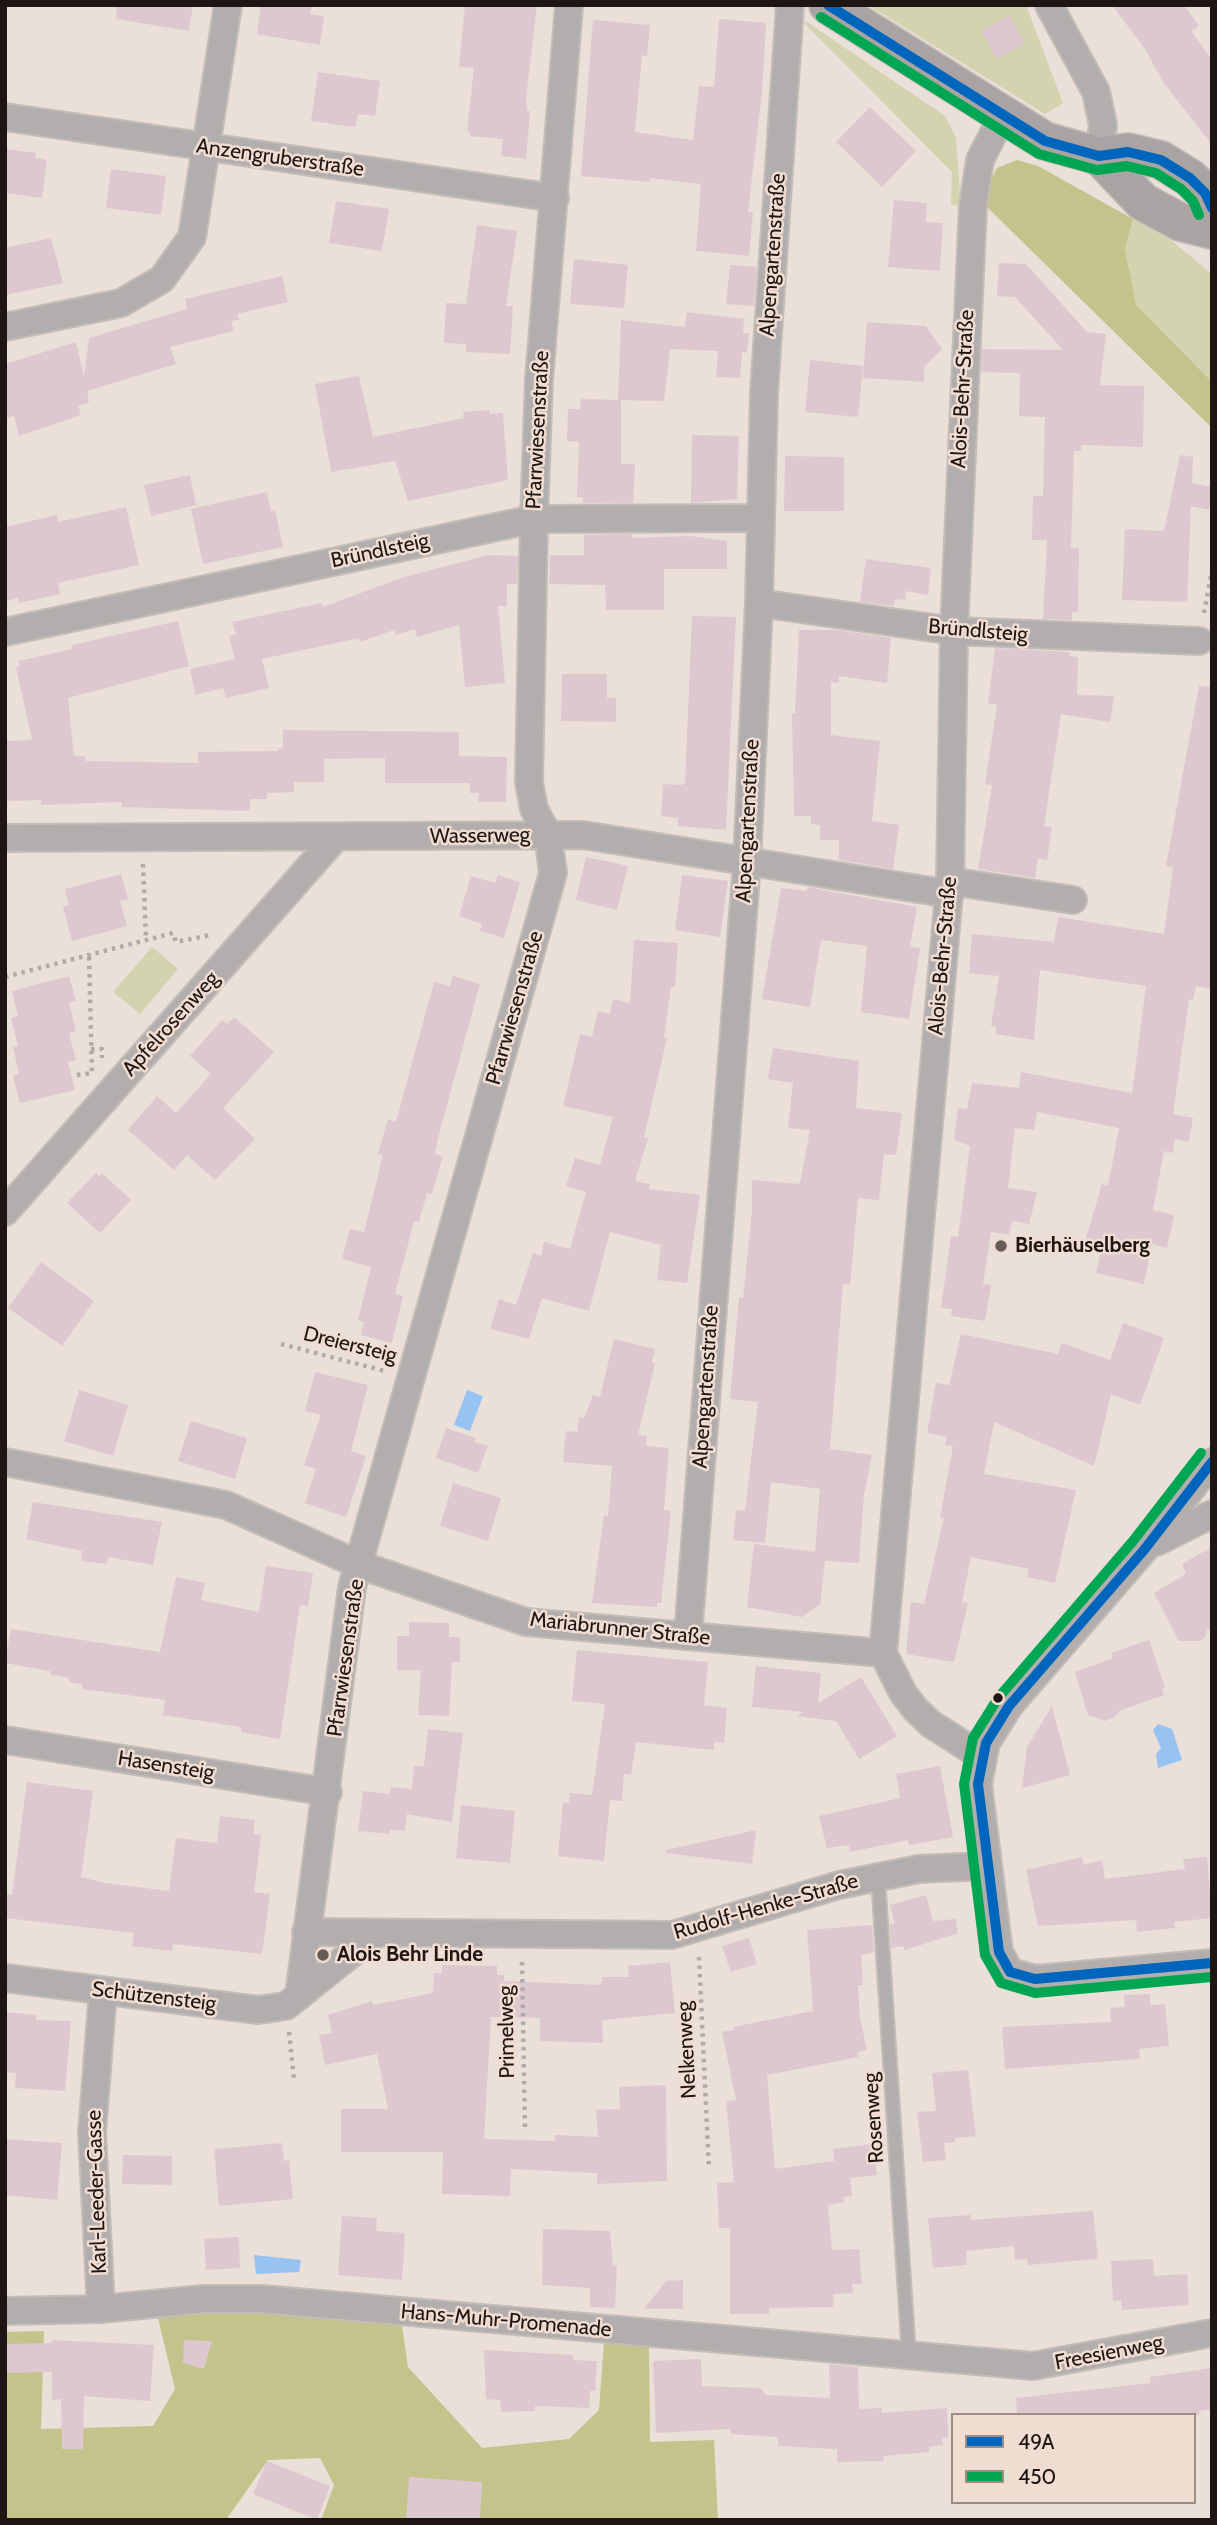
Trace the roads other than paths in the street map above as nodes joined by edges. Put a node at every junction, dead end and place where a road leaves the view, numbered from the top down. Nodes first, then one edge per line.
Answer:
1 (228, 5) edge
2 (569, 5) edge
3 (790, 5) edge
4 (828, 5) edge
5 (1048, 5) edge
6 (5, 117) edge
7 (1002, 117) junction
8 (207, 148) junction
9 (1099, 156) junction
10 (555, 198) junction
11 (1212, 209) edge
12 (1212, 230) edge
13 (5, 327) edge
14 (761, 518) junction
15 (534, 519) junction
16 (759, 603) junction
17 (954, 631) junction
18 (5, 632) edge
19 (1199, 641) road end
20 (548, 835) junction
21 (336, 837) junction
22 (5, 838) edge
23 (747, 862) junction
24 (950, 888) junction
25 (1073, 900) dead end
26 (5, 1212) edge
27 (5, 1462) edge
28 (1212, 1462) edge
29 (1212, 1514) edge
30 (1144, 1550) junction
31 (360, 1565) junction
32 (688, 1636) junction
33 (883, 1653) junction
34 (5, 1740) edge
35 (981, 1756) junction
36 (328, 1792) junction
37 (986, 1866) junction
38 (878, 1877) junction
39 (306, 1932) junction
40 (377, 1933) junction
41 (1212, 1963) edge
42 (5, 1978) edge
43 (103, 1991) junction
44 (293, 2001) junction
45 (101, 2309) junction
46 (5, 2311) edge
47 (1212, 2333) edge
48 (909, 2357) junction
49 (1006, 2365) joint

1 - 8 street
2 - 10 street, Pfarrwiesenstraße
3 - 14 street, Alpengartenstraße
4 - 7 street
5 - 9 street
6 - 8 street, Anzengruberstraße
7 - 9 street
7 - 17 street, Alois-Behr-Straße
8 - 10 street, Anzengruberstraße
8 - 13 street
9 - 11 street
9 - 12 street
10 - 15 street, Pfarrwiesenstraße
14 - 15 street, Bründlsteig
14 - 16 street, Alpengartenstraße
15 - 18 street, Bründlsteig
15 - 20 street, Pfarrwiesenstraße
16 - 17 street, Bründlsteig
16 - 23 street, Alpengartenstraße
17 - 19 street, Bründlsteig
17 - 24 street, Alois-Behr-Straße
20 - 21 street, Wasserweg
20 - 23 street, Wasserweg
20 - 31 street, Pfarrwiesenstraße
21 - 22 street, Wasserweg
21 - 26 street, Apfelrosenweg
23 - 24 street, Wasserweg
23 - 32 street, Alpengartenstraße
24 - 25 street, Wasserweg
24 - 33 street, Alois-Behr-Straße
27 - 31 street, Mariabrunner Straße
28 - 30 street
29 - 30 street
30 - 35 street
31 - 32 street, Mariabrunner Straße
31 - 36 street, Pfarrwiesenstraße
32 - 33 street, Mariabrunner Straße
33 - 35 street
34 - 36 street, Hasensteig
35 - 37 street
36 - 39 street, Pfarrwiesenstraße
37 - 38 street, Rudolf-Henke-Straße
37 - 41 street
38 - 40 street, Rudolf-Henke-Straße
38 - 48 lane, Rosenweg
39 - 40 street, Rudolf-Henke-Straße
39 - 44 street, Pfarrwiesenstraße
40 - 44 street
42 - 43 street, Schützensteig
43 - 44 street, Schützensteig
43 - 45 street, Karl-Leeder-Gasse
45 - 46 street, Hans-Muhr-Promenade
45 - 48 street, Hans-Muhr-Promenade
47 - 49 street, Freesienweg
48 - 49 street, Hans-Muhr-Promenade

